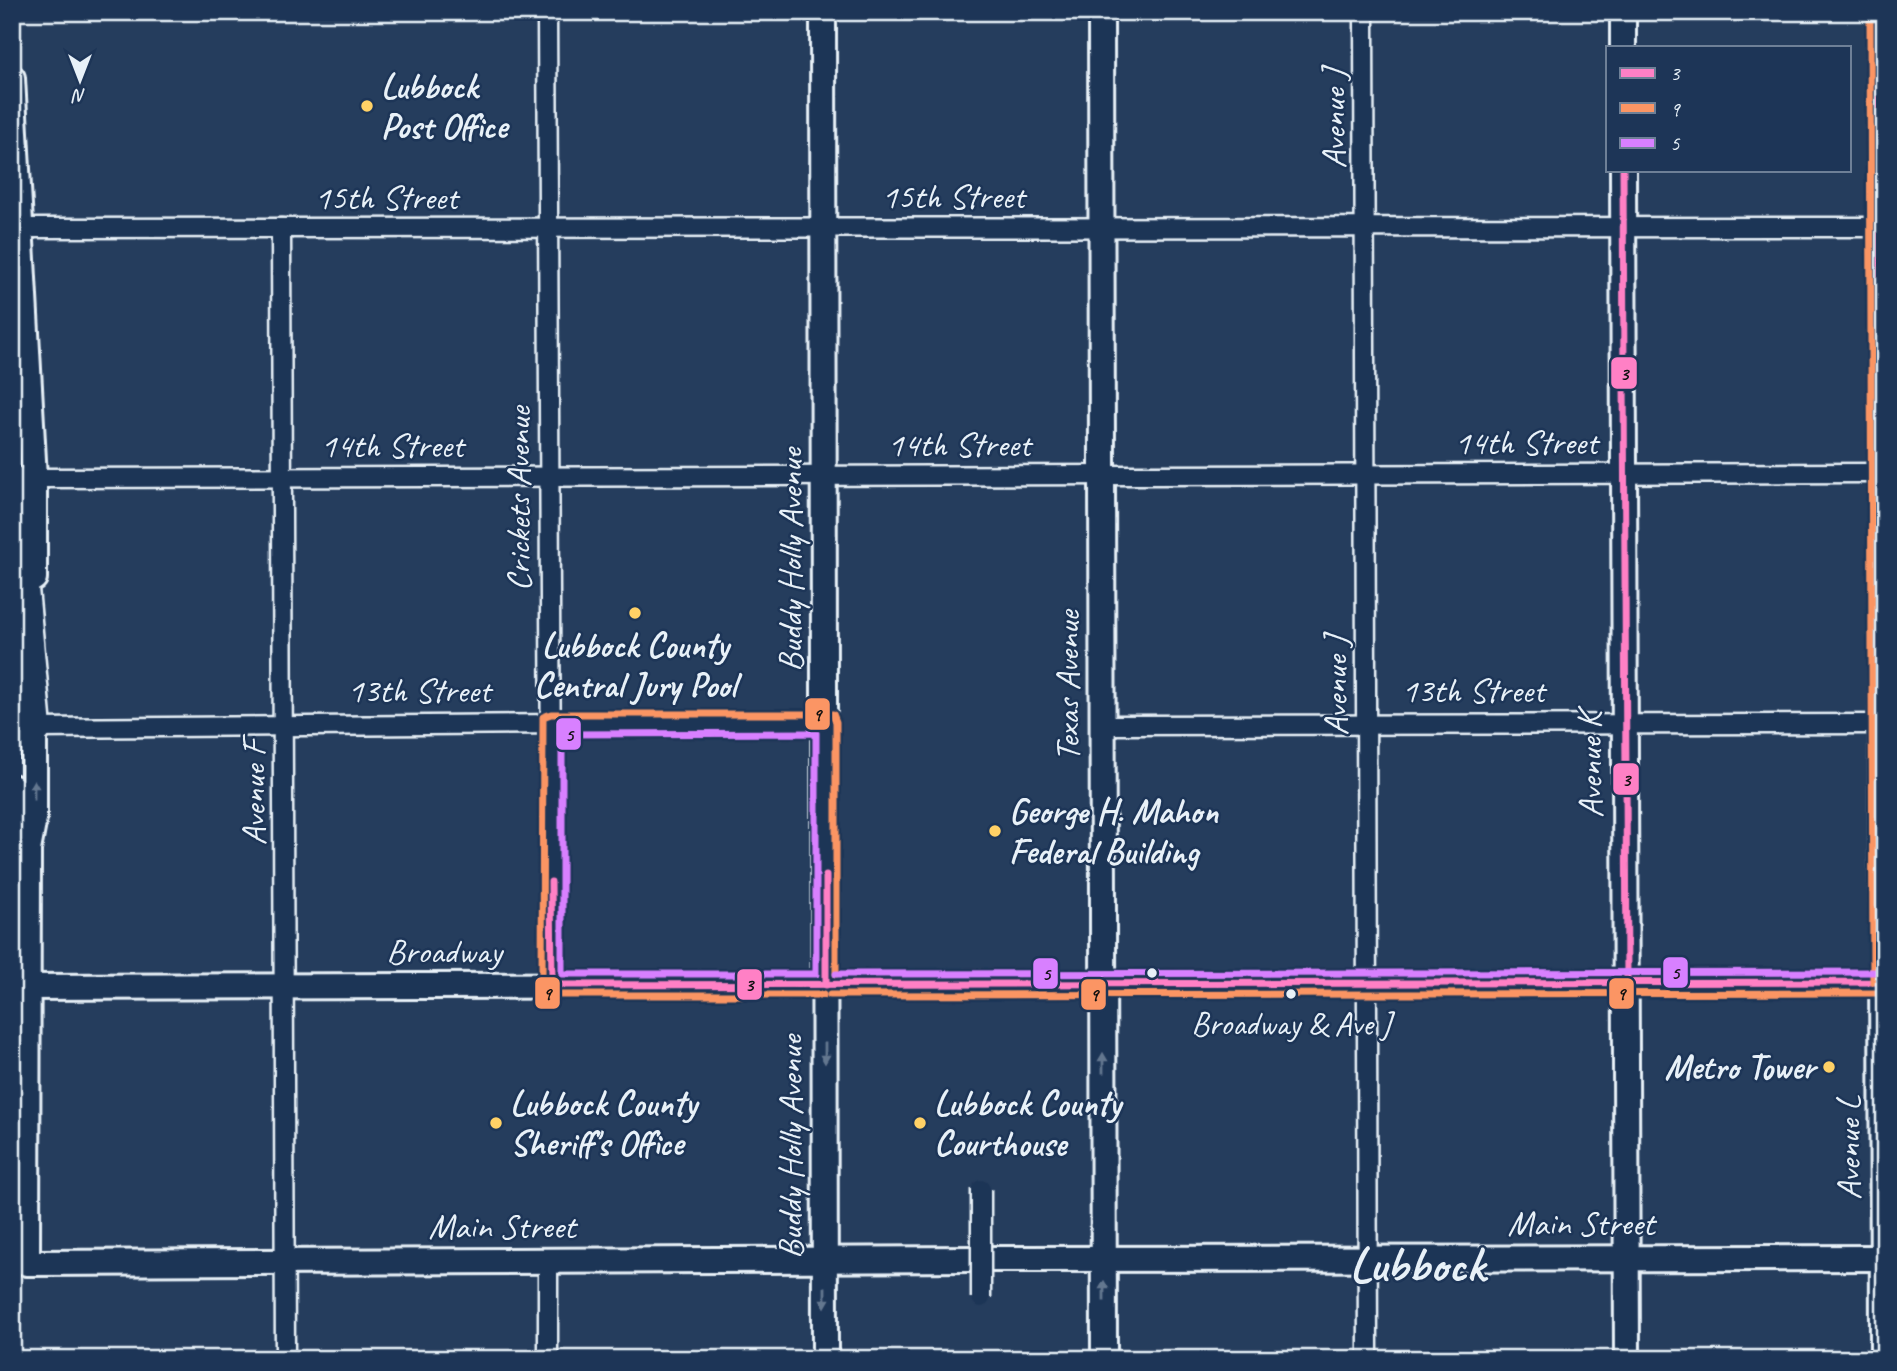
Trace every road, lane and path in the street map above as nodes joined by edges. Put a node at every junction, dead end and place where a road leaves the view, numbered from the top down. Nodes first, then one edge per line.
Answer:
1 (547, 12) edge
2 (823, 12) edge
3 (1101, 12) edge
4 (1364, 12) edge
5 (1623, 12) edge
6 (1880, 12) edge
7 (1623, 46) edge
8 (12, 78) edge
9 (1623, 172) edge
10 (1882, 227) edge
11 (22, 228) junction
12 (281, 228) junction
13 (548, 228) junction
14 (824, 228) junction
15 (1102, 228) junction
16 (1365, 228) junction
17 (1623, 228) junction
18 (1883, 473) edge
19 (1366, 474) junction
20 (1624, 474) junction
21 (1102, 475) junction
22 (550, 476) junction
23 (825, 476) junction
24 (283, 477) junction
25 (23, 480) edge
26 (825, 722) junction
27 (551, 724) junction
28 (1625, 724) junction
29 (1883, 724) edge
30 (1102, 725) junction
31 (1367, 725) junction
32 (284, 726) junction
33 (23, 728) edge
34 (12, 787) edge
35 (27, 850) junction
36 (1628, 982) junction
37 (1884, 982) edge
38 (1368, 983) junction
39 (1103, 984) junction
40 (552, 985) junction
41 (825, 985) junction
42 (285, 986) junction
43 (20, 987) edge
44 (981, 1189) dead end
45 (1627, 1258) junction
46 (1884, 1258) edge
47 (1104, 1259) junction
48 (1368, 1259) junction
49 (548, 1260) junction
50 (825, 1260) junction
51 (284, 1263) junction
52 (981, 1298) dead end
53 (285, 1359) edge
54 (548, 1359) edge
55 (825, 1359) edge
56 (1104, 1359) edge
57 (1368, 1359) edge
58 (1627, 1359) edge
59 (1883, 1359) edge

1 - 13 street, Crickets Avenue
2 - 14 main road, Buddy Holly Avenue
3 - 15 main road, Texas Avenue
4 - 16 street, Avenue J
5 - 7 main road
6 - 10 main road, Avenue L
8 - 11 main road
9 - 17 main road, Avenue K
10 - 17 street, 15th Street
10 - 18 main road, Avenue L
11 - 12 street, 15th Street
11 - 25 main road
12 - 13 street, 15th Street
12 - 24 street, Avenue F
13 - 14 street, 15th Street
13 - 22 street, Crickets Avenue
14 - 15 street, 15th Street
14 - 23 main road, Buddy Holly Avenue
15 - 16 street, 15th Street
15 - 21 main road, Texas Avenue
16 - 17 street, 15th Street
16 - 19 street, Avenue J
17 - 20 main road, Avenue K
18 - 20 street, 14th Street
18 - 29 main road, Avenue L
19 - 20 street, 14th Street
19 - 21 street, 14th Street
19 - 31 street, Avenue J
20 - 28 main road, Avenue K
21 - 23 street, 14th Street
21 - 30 main road, Texas Avenue
22 - 23 street, 14th Street
22 - 24 street, 14th Street
22 - 27 street, Crickets Avenue
23 - 26 main road, Buddy Holly Avenue
24 - 25 street, 14th Street
24 - 32 street, Avenue F
25 - 33 highway
26 - 27 street, 13th Street
26 - 41 main road, Buddy Holly Avenue
27 - 32 street, 13th Street
27 - 40 street, Crickets Avenue
28 - 29 street, 13th Street
28 - 31 street, 13th Street
28 - 36 main road, Avenue K
29 - 37 main road, Avenue L
30 - 31 street, 13th Street
30 - 39 main road, Texas Avenue
31 - 38 street, Avenue J
32 - 33 street, 13th Street
32 - 42 street, Avenue F
35 -> 33 main road
34 - 35 main road
35 - 43 main road
36 - 37 main road, Broadway
36 - 38 main road, Broadway
36 - 45 main road, Avenue K
37 - 46 main road, Avenue L
38 - 39 main road, Broadway
38 - 48 street, Avenue J
39 - 41 main road, Broadway
47 -> 39 main road, Texas Avenue
40 - 41 main road, Broadway
40 - 42 main road, Broadway
41 -> 50 main road, Buddy Holly Avenue
42 - 43 main road, Broadway
42 - 51 street, Avenue F
43 - 51 main road, Main Street
44 - 52 street, bridge
45 - 46 main road, Main Street
45 - 48 main road, Main Street
45 - 58 main road, Avenue K
46 - 59 main road, Avenue L
47 - 48 main road, Main Street
47 - 50 main road, Main Street
56 -> 47 main road, Texas Avenue
48 - 57 street, Avenue J
49 - 50 main road, Main Street
49 - 51 main road, Main Street
49 - 54 street
50 -> 55 main road, Buddy Holly Avenue
51 - 53 street, Avenue F

